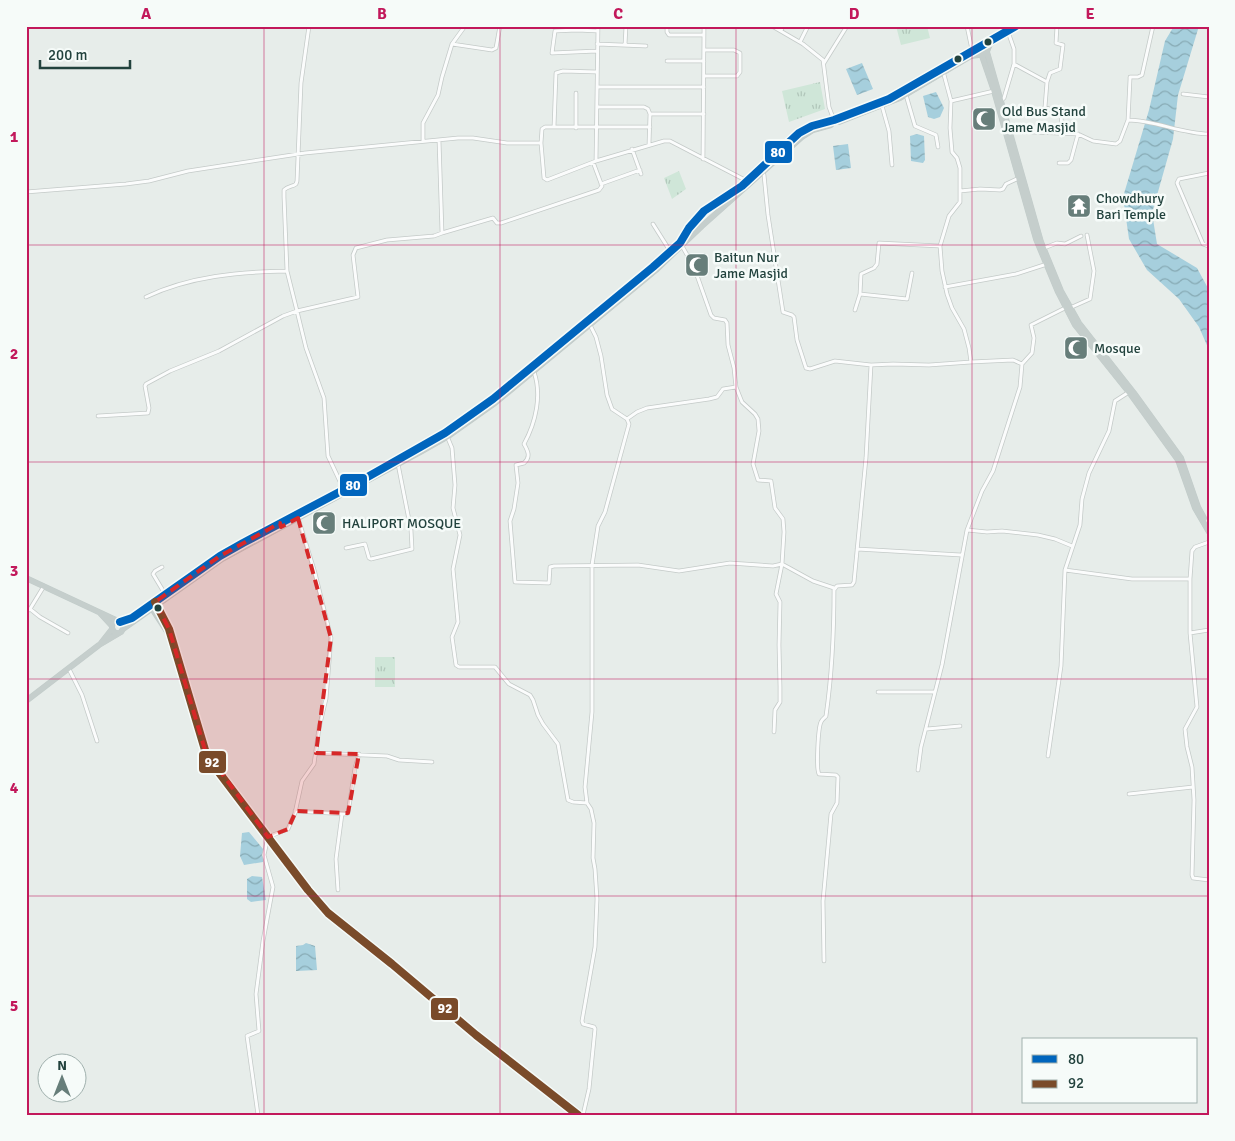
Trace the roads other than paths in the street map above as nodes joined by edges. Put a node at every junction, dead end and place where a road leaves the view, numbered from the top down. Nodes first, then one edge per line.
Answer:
1 (309, 26) edge
2 (465, 26) edge
3 (500, 26) edge
4 (598, 26) edge
5 (626, 26) edge
6 (667, 26) edge
7 (772, 26) edge
8 (783, 26) edge
9 (808, 26) edge
10 (847, 26) edge
11 (967, 26) edge
12 (1016, 26) edge
13 (1056, 26) edge
14 (1151, 27) edge
15 (577, 28) edge
16 (704, 28) dead end
17 (1007, 28) edge
18 (598, 31) junction
19 (781, 31) junction
20 (704, 35) junction
21 (800, 42) junction
22 (452, 44) junction
23 (597, 44) junction
24 (625, 45) junction
25 (646, 46) dead end
26 (982, 46) junction
27 (704, 50) junction
28 (972, 50) junction
29 (597, 51) junction
30 (985, 54) junction
31 (667, 61) dead end
32 (704, 61) junction
33 (823, 63) junction
34 (1014, 64) junction
35 (942, 70) junction
36 (597, 72) junction
37 (704, 76) junction
38 (993, 80) junction
39 (1047, 82) junction
40 (597, 87) junction
41 (704, 87) junction
42 (994, 91) junction
43 (576, 93) dead end
44 (1183, 94) dead end
45 (906, 95) junction
46 (1209, 97) edge
47 (951, 101) junction
48 (1001, 101) junction
49 (882, 106) junction
50 (597, 107) junction
51 (650, 114) junction
52 (704, 114) junction
53 (1128, 120) junction
54 (835, 122) junction
55 (554, 127) junction
56 (597, 127) junction
57 (650, 127) junction
58 (576, 128) junction
59 (1008, 132) junction
60 (1062, 133) junction
61 (1078, 134) junction
62 (1209, 134) edge
63 (440, 140) junction
64 (423, 141) junction
65 (541, 143) junction
66 (649, 144) junction
67 (938, 147) dead end
68 (632, 149) junction
69 (298, 154) junction
70 (703, 158) junction
71 (595, 162) junction
72 (1060, 163) dead end
73 (892, 165) dead end
74 (640, 170) junction
75 (762, 170) junction
76 (1209, 173) edge
77 (641, 174) dead end
78 (1020, 177) junction
79 (748, 182) junction
80 (601, 184) junction
81 (960, 191) junction
82 (26, 192) edge
83 (653, 224) dead end
84 (442, 233) junction
85 (1087, 235) dead end
86 (1080, 236) dead end
87 (1038, 238) junction
88 (682, 246) junction
89 (940, 246) junction
90 (1209, 246) edge
91 (1044, 248) junction
92 (673, 250) junction
93 (1048, 264) junction
94 (287, 271) junction
95 (912, 272) dead end
96 (946, 287) junction
97 (860, 294) junction
98 (146, 297) dead end
99 (1067, 307) junction
100 (855, 310) dead end
101 (297, 311) junction
102 (588, 322) junction
103 (556, 349) junction
104 (971, 362) junction
105 (1022, 364) junction
106 (871, 365) junction
107 (533, 371) junction
108 (736, 387) junction
109 (1130, 391) junction
110 (494, 401) junction
111 (98, 416) dead end
112 (628, 419) junction
113 (1160, 433) junction
114 (446, 435) junction
115 (422, 449) junction
116 (398, 464) junction
117 (365, 480) junction
118 (344, 490) junction
119 (303, 513) junction
120 (298, 518) junction
121 (281, 525) junction
122 (1209, 525) edge
123 (967, 530) junction
124 (1209, 532) edge
125 (1209, 542) edge
126 (1072, 546) junction
127 (346, 548) dead end
128 (858, 549) junction
129 (961, 555) junction
130 (782, 564) junction
131 (592, 566) junction
132 (162, 567) dead end
133 (1065, 570) junction
134 (26, 578) edge
135 (1190, 579) junction
136 (44, 586) junction
137 (834, 588) junction
138 (165, 595) junction
139 (153, 606) junction
140 (30, 609) junction
141 (98, 611) junction
142 (26, 612) edge
143 (119, 622) junction
144 (112, 628) junction
145 (123, 629) junction
146 (1209, 630) edge
147 (68, 633) dead end
148 (118, 633) junction
149 (1190, 634) junction
150 (99, 646) junction
151 (69, 668) junction
152 (878, 692) dead end
153 (934, 692) junction
154 (26, 700) edge
155 (960, 726) dead end
156 (927, 729) junction
157 (774, 732) dead end
158 (97, 741) dead end
159 (316, 753) junction
160 (360, 754) junction
161 (1048, 756) dead end
162 (432, 762) dead end
163 (918, 770) dead end
164 (1194, 787) junction
165 (1129, 794) dead end
166 (587, 802) junction
167 (295, 811) junction
168 (342, 814) junction
169 (268, 837) junction
170 (1209, 880) edge
171 (338, 890) dead end
172 (824, 961) dead end
173 (258, 1115) edge
174 (578, 1115) edge
175 (583, 1115) edge

1 - 69 street
2 - 22 street
3 - 22 street
4 - 18 street
5 - 24 street
6 - 20 street
7 - 19 street
8 - 19 street
9 - 21 street
10 - 33 street
11 - 28 street
12 - 17 highway
13 - 39 street
14 - 53 street
15 - 18 street
15 - 29 street
16 - 20 street
17 - 26 highway
17 - 30 highway
17 - 34 street
18 - 23 street
19 - 21 street
20 - 27 street
21 - 33 street
22 - 64 street
23 - 24 street
23 - 29 street
24 - 25 street
26 - 28 highway
26 - 30 highway
27 - 32 street
27 - 37 street
28 - 35 highway
29 - 36 street
30 - 35 highway
30 - 38 highway
31 - 32 street
32 - 37 street
33 - 54 street
34 - 39 street
34 - 48 street
35 - 45 highway
35 - 47 street
35 - 54 highway
36 - 40 street
36 - 55 street
37 - 41 street
38 - 42 highway
38 - 48 highway
39 - 60 street
40 - 41 street
40 - 50 street
41 - 52 street
42 - 47 street
42 - 59 highway
43 - 58 street
44 - 46 street
45 - 49 highway
45 - 67 street
47 - 81 street
48 - 59 highway
49 - 54 highway
49 - 73 street
50 - 51 street
50 - 56 street
51 - 52 street
51 - 57 street
52 - 70 street
53 - 61 street
53 - 62 street
54 - 75 highway
55 - 58 street
55 - 65 street
56 - 57 street
56 - 58 street
56 - 71 street
57 - 66 street
59 - 60 street
59 - 78 highway
60 - 61 street
61 - 72 street
63 - 64 street
63 - 65 street
63 - 84 street
64 - 69 street
65 - 71 street
66 - 68 street
66 - 70 street
68 - 71 street
68 - 74 street
69 - 82 street
69 - 94 street
70 - 79 street
71 - 80 street
74 - 77 street
74 - 80 street
75 - 79 highway
75 - 106 street
76 - 90 street
78 - 81 street
78 - 87 highway
79 - 88 highway
79 - 92 highway
80 - 84 street
81 - 89 street
83 - 92 street
84 - 101 street
85 - 99 street
86 - 91 street
87 - 91 highway
87 - 93 highway
88 - 92 highway
88 - 108 street
89 - 96 street
89 - 97 street
91 - 93 highway
92 - 102 highway
93 - 96 street
93 - 99 highway
94 - 98 street
94 - 101 street
95 - 97 street
96 - 104 street
97 - 100 street
99 - 105 street
99 - 109 highway
101 - 111 street
101 - 118 street
102 - 103 highway
102 - 112 street
103 - 107 highway
103 - 110 highway
104 - 105 street
104 - 106 street
105 - 123 street
106 - 128 street
107 - 110 highway
107 - 131 street
108 - 112 street
108 - 130 street
109 - 113 highway
109 - 126 street
110 - 114 highway
112 - 131 street
113 - 122 highway
113 - 124 highway
114 - 115 highway
114 - 166 street
115 - 116 highway
115 - 117 highway
116 - 117 highway
116 - 127 street
117 - 118 highway
117 - 119 highway
118 - 119 highway
119 - 120 highway
119 - 121 highway
120 - 121 highway
120 - 159 street
121 - 138 highway
121 - 139 highway
123 - 126 street
123 - 129 street
125 - 135 street
126 - 133 street
128 - 129 street
128 - 137 street
129 - 153 street
130 - 131 street
130 - 137 street
130 - 157 street
131 - 166 street
132 - 138 street
133 - 135 street
133 - 161 street
134 - 136 highway
135 - 149 street
136 - 140 street
136 - 141 highway
137 - 172 street
138 - 139 highway
139 - 143 highway
139 - 145 highway
139 - 169 highway
140 - 142 street
140 - 147 street
141 - 143 highway
141 - 144 highway
143 - 144 highway
143 - 145 highway
144 - 148 highway
144 - 150 highway
145 - 148 highway
146 - 149 street
148 - 150 highway
149 - 164 street
150 - 151 highway
151 - 154 highway
151 - 158 street
152 - 153 street
153 - 156 street
155 - 156 street
156 - 163 street
159 - 160 street
159 - 167 street
160 - 162 street
160 - 168 street
164 - 165 street
164 - 170 street
166 - 175 street
167 - 168 street
167 - 169 street
168 - 171 street
169 - 173 street
169 - 174 highway

